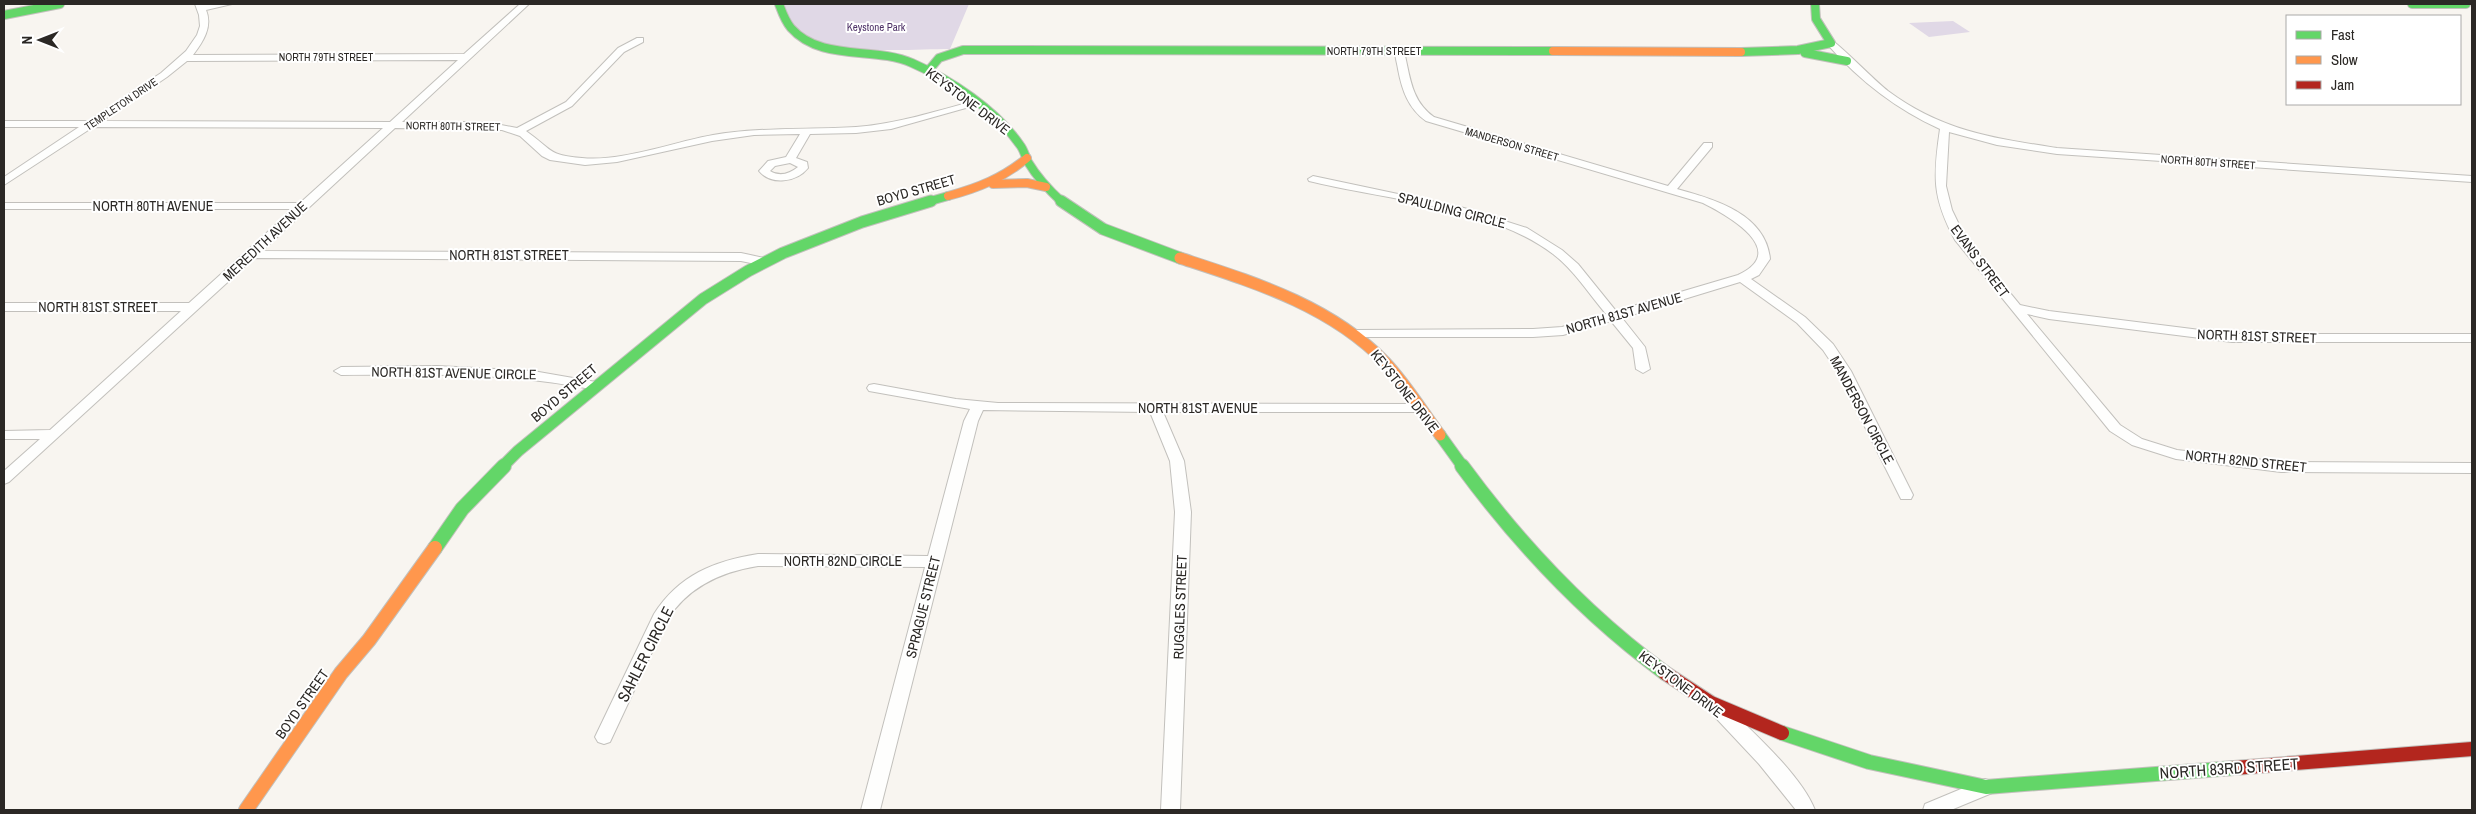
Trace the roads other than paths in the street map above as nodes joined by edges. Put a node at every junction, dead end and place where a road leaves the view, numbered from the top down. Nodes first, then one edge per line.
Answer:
1 (32, 4) edge
2 (60, 4) edge
3 (228, 4) edge
4 (525, 4) edge
5 (779, 4) edge
6 (1815, 4) edge
7 (2412, 4) edge
8 (2466, 4) edge
9 (201, 6) edge
10 (4, 10) edge
11 (4, 15) edge
12 (640, 40) dead end
13 (1831, 43) junction
14 (963, 50) junction
15 (1400, 51) junction
16 (870, 52) junction
17 (1785, 52) junction
18 (466, 57) junction
19 (185, 58) junction
20 (1847, 61) junction
21 (928, 70) junction
22 (975, 104) junction
23 (4, 124) edge
24 (90, 124) junction
25 (392, 125) junction
26 (1945, 128) junction
27 (807, 130) junction
28 (518, 132) junction
29 (1708, 145) dead end
30 (1027, 158) junction
31 (790, 160) dead end
32 (1313, 178) dead end
33 (2472, 178) edge
34 (4, 182) edge
35 (989, 184) junction
36 (1046, 187) junction
37 (1671, 189) junction
38 (4, 206) edge
39 (303, 206) junction
40 (252, 254) junction
41 (766, 262) junction
42 (1742, 278) junction
43 (192, 306) junction
44 (2014, 306) junction
45 (4, 307) edge
46 (1615, 317) junction
47 (1355, 334) junction
48 (2472, 338) edge
49 (1643, 369) dead end
50 (341, 371) dead end
51 (596, 386) junction
52 (874, 388) dead end
53 (978, 405) junction
54 (1155, 408) junction
55 (1419, 408) junction
56 (2115, 428) joint
57 (52, 434) junction
58 (4, 435) edge
59 (2472, 468) edge
60 (4, 479) edge
61 (1906, 495) dead end
62 (753, 561) joint
63 (934, 562) junction
64 (1712, 704) junction
65 (604, 737) dead end
66 (2472, 749) edge
67 (1986, 786) junction
68 (246, 810) edge
69 (871, 810) edge
70 (1172, 810) edge
71 (1806, 810) edge
72 (1932, 810) edge

1 - 10 street
2 - 11 street
3 - 9 street
4 - 18 street, MEREDITH AVENUE
5 - 16 street, KEYSTONE DRIVE
6 - 13 street
7 - 8 street
9 - 19 street, TEMPLETON DRIVE
12 - 28 street
13 - 17 street, NORTH 79TH STREET
13 - 20 street
14 - 15 street, NORTH 79TH STREET
14 - 16 street, NORTH 79TH STREET
14 - 21 street, NORTH 79TH STREET
15 - 17 street, NORTH 79TH STREET
15 - 37 street, MANDERSON STREET
16 - 21 street, KEYSTONE DRIVE
17 - 20 street, NORTH 79TH STREET
18 - 19 street, NORTH 79TH STREET
18 - 25 street, MEREDITH AVENUE
19 - 24 street, TEMPLETON DRIVE
20 - 26 street
21 - 22 street, KEYSTONE DRIVE
22 - 27 street, NORTH 80TH STREET
22 - 30 street, KEYSTONE DRIVE
23 - 24 street, NORTH 80TH STREET
24 - 25 street, NORTH 80TH STREET
24 - 34 street, TEMPLETON DRIVE
25 - 28 street, NORTH 80TH STREET
25 - 39 street, MEREDITH AVENUE
26 - 33 street, NORTH 80TH STREET
26 - 44 street, EVANS STREET
27 - 28 street, NORTH 80TH STREET
27 - 31 street
29 - 37 street
30 - 35 street, BOYD STREET
30 - 36 street, KEYSTONE DRIVE
32 - 46 street, SPAULDING CIRCLE
35 - 36 street
35 - 41 street, BOYD STREET
36 - 47 street, KEYSTONE DRIVE
37 - 42 street
38 - 39 street, NORTH 80TH AVENUE
39 - 40 street, MEREDITH AVENUE
40 - 41 street, NORTH 81ST STREET
40 - 43 street, MEREDITH AVENUE
41 - 51 street, BOYD STREET
42 - 46 street, NORTH 81ST AVENUE
42 - 61 street, MANDERSON CIRCLE
43 - 45 street, NORTH 81ST STREET
43 - 57 street, MEREDITH AVENUE
44 - 48 street, NORTH 81ST STREET
44 - 56 street, EVANS STREET
46 - 47 street, NORTH 81ST AVENUE
46 - 49 street, SPAULDING CIRCLE
47 - 55 street, KEYSTONE DRIVE
50 - 51 street, NORTH 81ST AVENUE CIRCLE
51 - 68 street, BOYD STREET
52 - 53 street
53 - 54 street, NORTH 81ST AVENUE
53 - 63 street, SPRAGUE STREET
54 - 55 street, NORTH 81ST AVENUE
54 - 70 street, RUGGLES STREET
55 - 64 street, KEYSTONE DRIVE
56 - 59 street, NORTH 82ND STREET
57 - 58 street
57 - 60 street, MEREDITH AVENUE
62 - 63 street, NORTH 82ND CIRCLE
62 - 65 street, SAHLER CIRCLE
63 - 69 street, SPRAGUE STREET
64 - 67 street, NORTH 83RD STREET
64 - 71 street, KEYSTONE DRIVE
66 - 67 street, NORTH 83RD STREET
67 - 72 street, NORTH 83RD STREET

